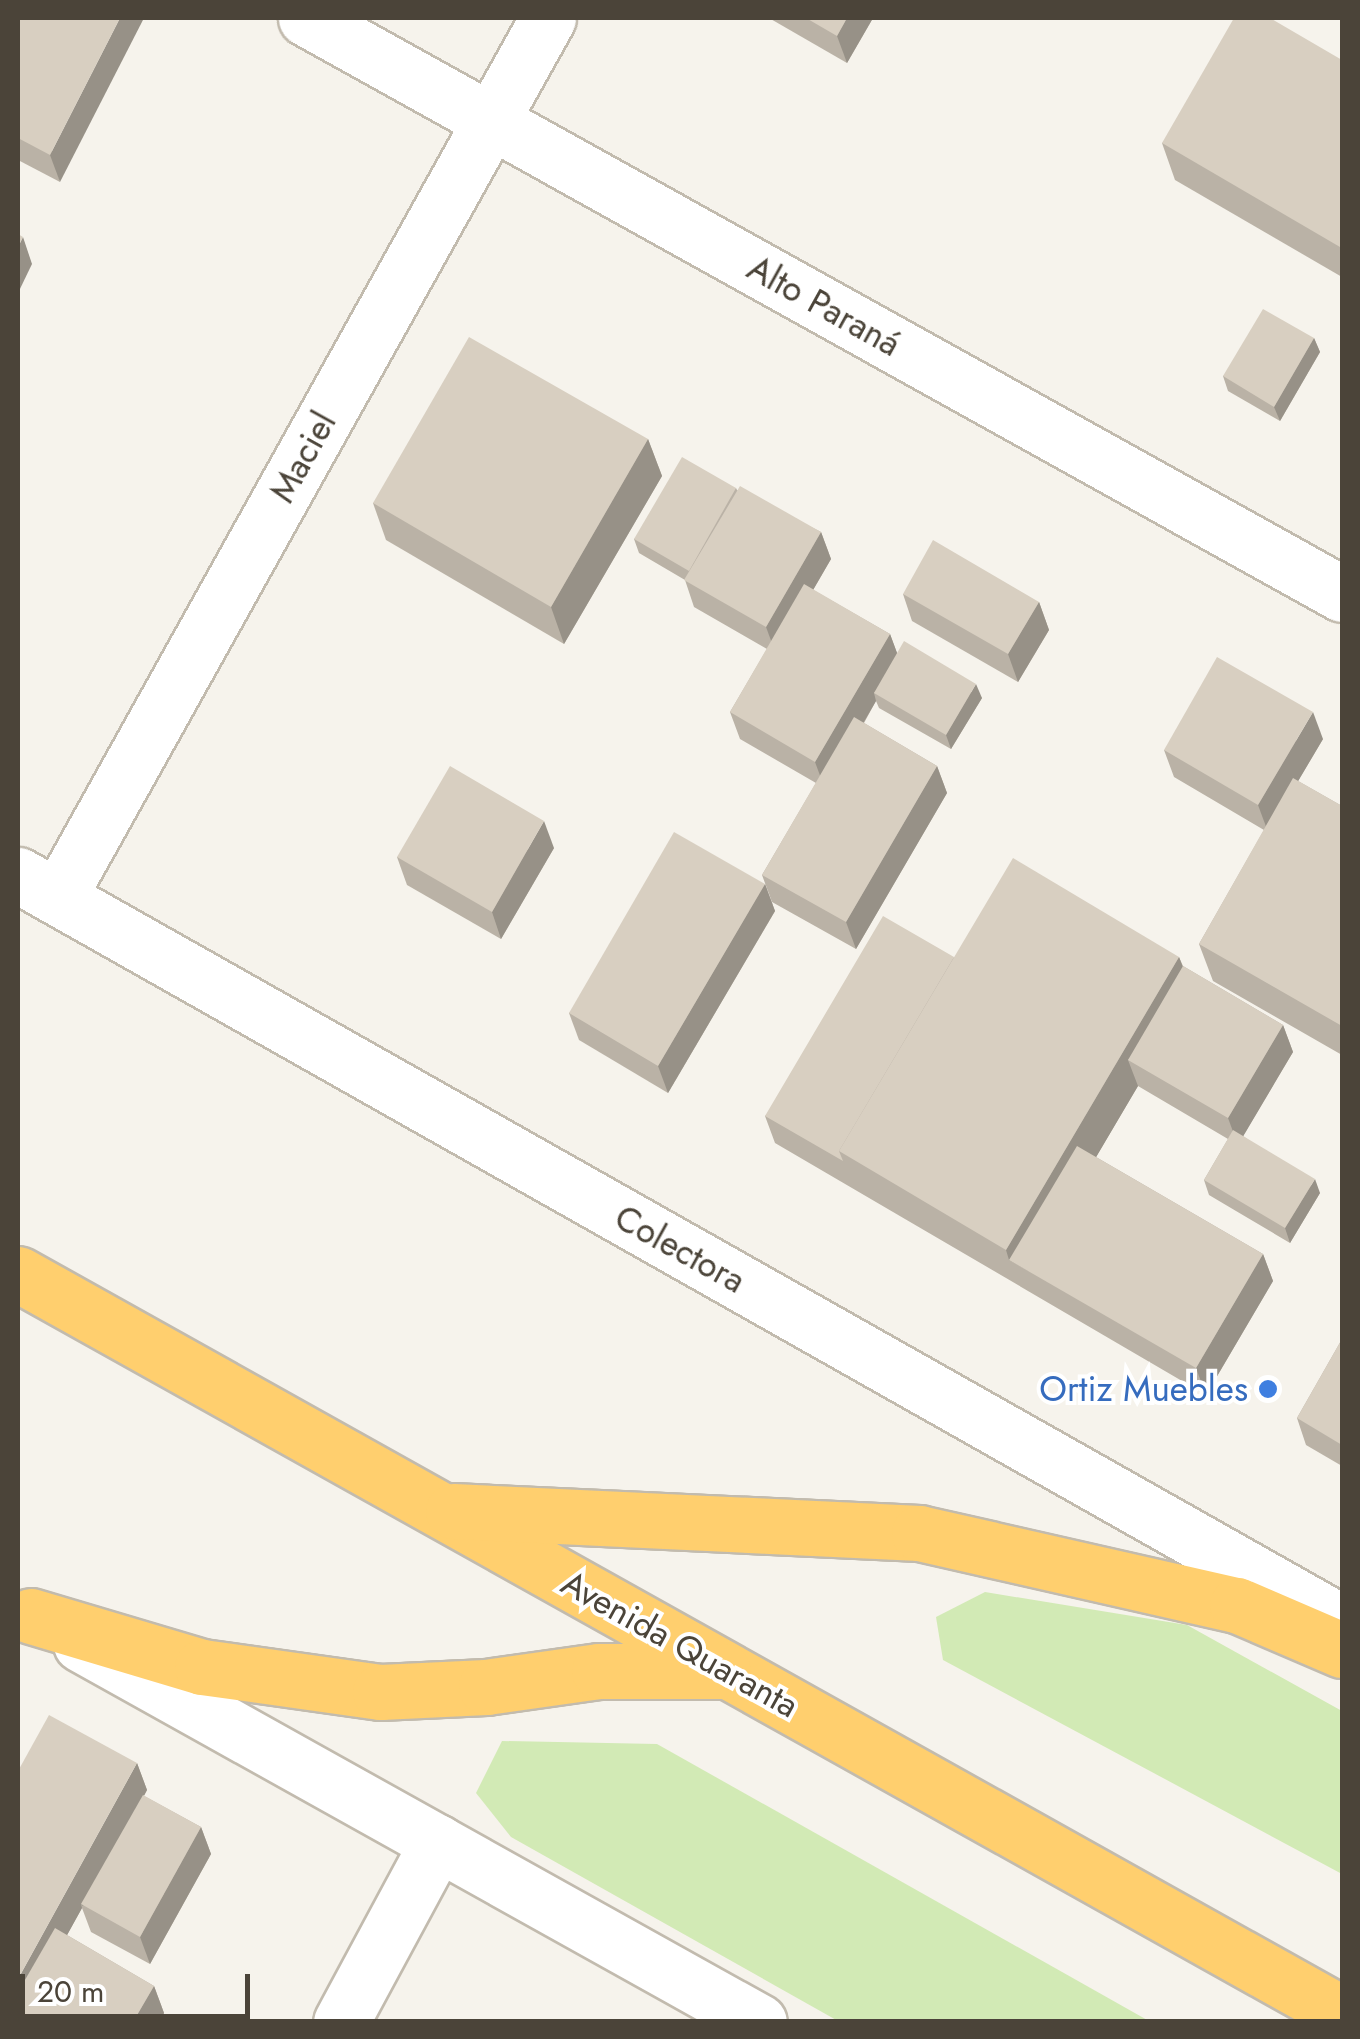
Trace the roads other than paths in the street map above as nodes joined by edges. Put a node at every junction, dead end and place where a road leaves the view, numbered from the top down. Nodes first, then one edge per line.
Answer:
1 (306, 18) edge
2 (548, 18) edge
3 (491, 120) junction
4 (1342, 594) edge
5 (38, 886) edge
6 (18, 1274) edge
7 (440, 1510) junction
8 (24, 1612) edge
9 (1342, 1623) edge
10 (1342, 1650) edge
11 (728, 1671) junction
12 (438, 1842) junction
13 (1342, 2014) edge
14 (341, 2022) edge
15 (759, 2022) edge

1 - 3 street, Alto Paraná
2 - 3 street, Maciel
3 - 4 street, Alto Paraná
3 - 5 street, Maciel
5 - 9 street, Colectora
6 - 7 highway, Avenida Quaranta
7 - 10 highway
7 - 11 highway, Avenida Quaranta
8 - 11 highway
8 - 12 street
11 - 13 highway, Avenida Quaranta
12 - 14 street
12 - 15 street

